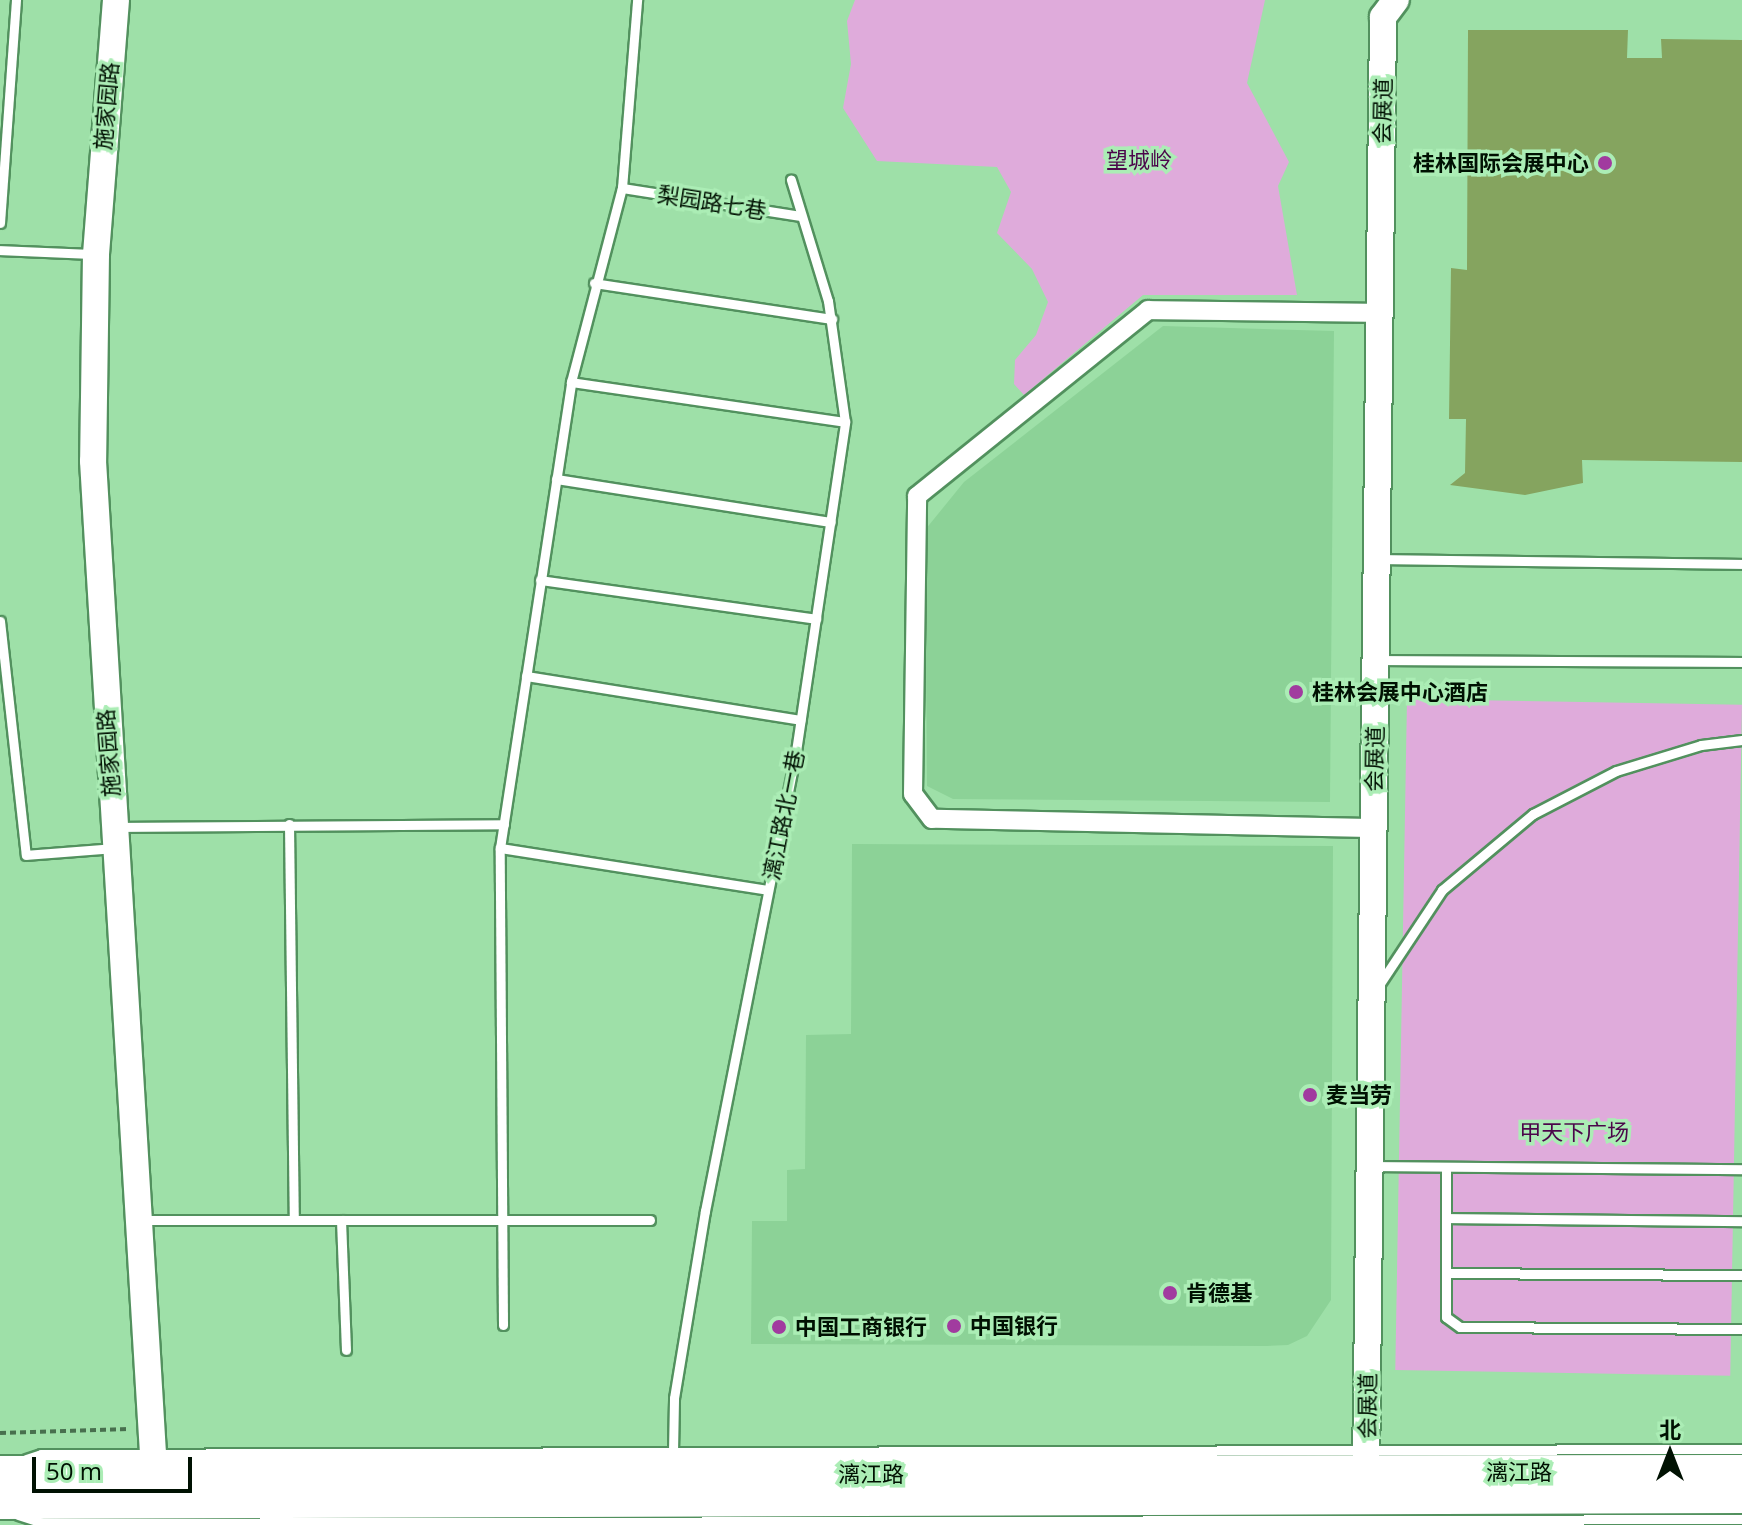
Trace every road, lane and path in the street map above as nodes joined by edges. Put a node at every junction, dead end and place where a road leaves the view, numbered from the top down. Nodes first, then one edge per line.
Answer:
1 (16, 0) edge
2 (116, 0) edge
3 (637, 0) edge
4 (1396, 0) edge
5 (791, 180) dead end
6 (622, 188) junction
7 (801, 216) junction
8 (0, 223) edge
9 (0, 250) edge
10 (96, 254) junction
11 (594, 283) junction
12 (1379, 313) junction
13 (832, 319) junction
14 (571, 382) junction
15 (845, 422) junction
16 (556, 479) junction
17 (831, 522) junction
18 (1377, 559) junction
19 (1742, 564) edge
20 (540, 580) junction
21 (816, 619) junction
22 (0, 621) edge
23 (1376, 660) junction
24 (1742, 662) edge
25 (526, 676) junction
26 (801, 720) junction
27 (1742, 740) edge
28 (289, 824) junction
29 (504, 824) junction
30 (1372, 828) junction
31 (114, 838) junction
32 (500, 848) junction
33 (768, 890) junction
34 (1370, 999) junction
35 (1367, 1166) junction
36 (1446, 1167) junction
37 (1742, 1169) edge
38 (1446, 1218) junction
39 (138, 1220) junction
40 (294, 1220) junction
41 (341, 1220) junction
42 (501, 1220) junction
43 (650, 1220) dead end
44 (1742, 1221) edge
45 (1446, 1273) junction
46 (1742, 1275) edge
47 (503, 1325) dead end
48 (1742, 1329) edge
49 (346, 1350) dead end
50 (0, 1433) edge
51 (1742, 1449) edge
52 (673, 1452) junction
53 (0, 1470) edge
54 (1742, 1471) edge
55 (142, 1484) edge
56 (1368, 1493) edge
57 (952, 1494) edge
58 (1742, 1497) edge
59 (0, 1506) edge
60 (1742, 1519) edge
61 (417, 1524) edge

1 - 8 lane
2 - 10 street, 施家园路
3 - 6 lane
4 - 12 street, 会展道
5 - 7 lane, 漓江路北一巷
6 - 7 lane, 梨园路七巷
6 - 11 lane
7 - 13 lane, 漓江路北一巷
9 - 10 lane
10 - 31 street, 施家园路
11 - 13 lane
11 - 14 lane
12 - 18 street, 会展道
12 - 30 street
13 - 15 lane, 漓江路北一巷
14 - 15 lane
14 - 16 lane
15 - 17 lane, 漓江路北一巷
16 - 17 lane
16 - 20 lane
17 - 21 lane, 漓江路北一巷
18 - 19 lane
18 - 23 street, 会展道
20 - 21 lane
20 - 25 lane
21 - 26 lane, 漓江路北一巷
22 - 31 lane
23 - 24 lane
23 - 30 street, 会展道
25 - 26 lane
25 - 29 lane
26 - 33 lane, 漓江路北一巷
27 - 34 lane
28 - 29 lane
28 - 31 lane
28 - 40 lane
29 - 32 lane
30 - 34 street, 会展道
31 - 39 street, 施家园路
32 - 33 lane
32 - 42 lane
33 - 52 lane, 漓江路北一巷
34 - 35 street, 会展道
35 - 36 lane
35 - 56 street, 会展道
36 - 37 lane
36 - 38 lane
38 - 44 lane
38 - 45 lane
39 - 40 lane
39 - 55 street, 施家园路
40 - 41 lane
41 - 42 lane
41 - 49 lane
42 - 43 lane
42 - 47 lane
45 - 46 lane
45 - 48 lane
50 - 55 path
51 - 56 lane
52 - 55 lane
52 - 57 lane
53 - 55 highway, 漓江路
54 - 56 highway, 漓江路
55 - 57 highway, 漓江路
55 - 59 highway, 漓江路
55 - 61 lane
56 - 57 highway, 漓江路
56 - 57 lane
56 - 58 highway, 漓江路
56 - 60 lane
57 - 61 lane

